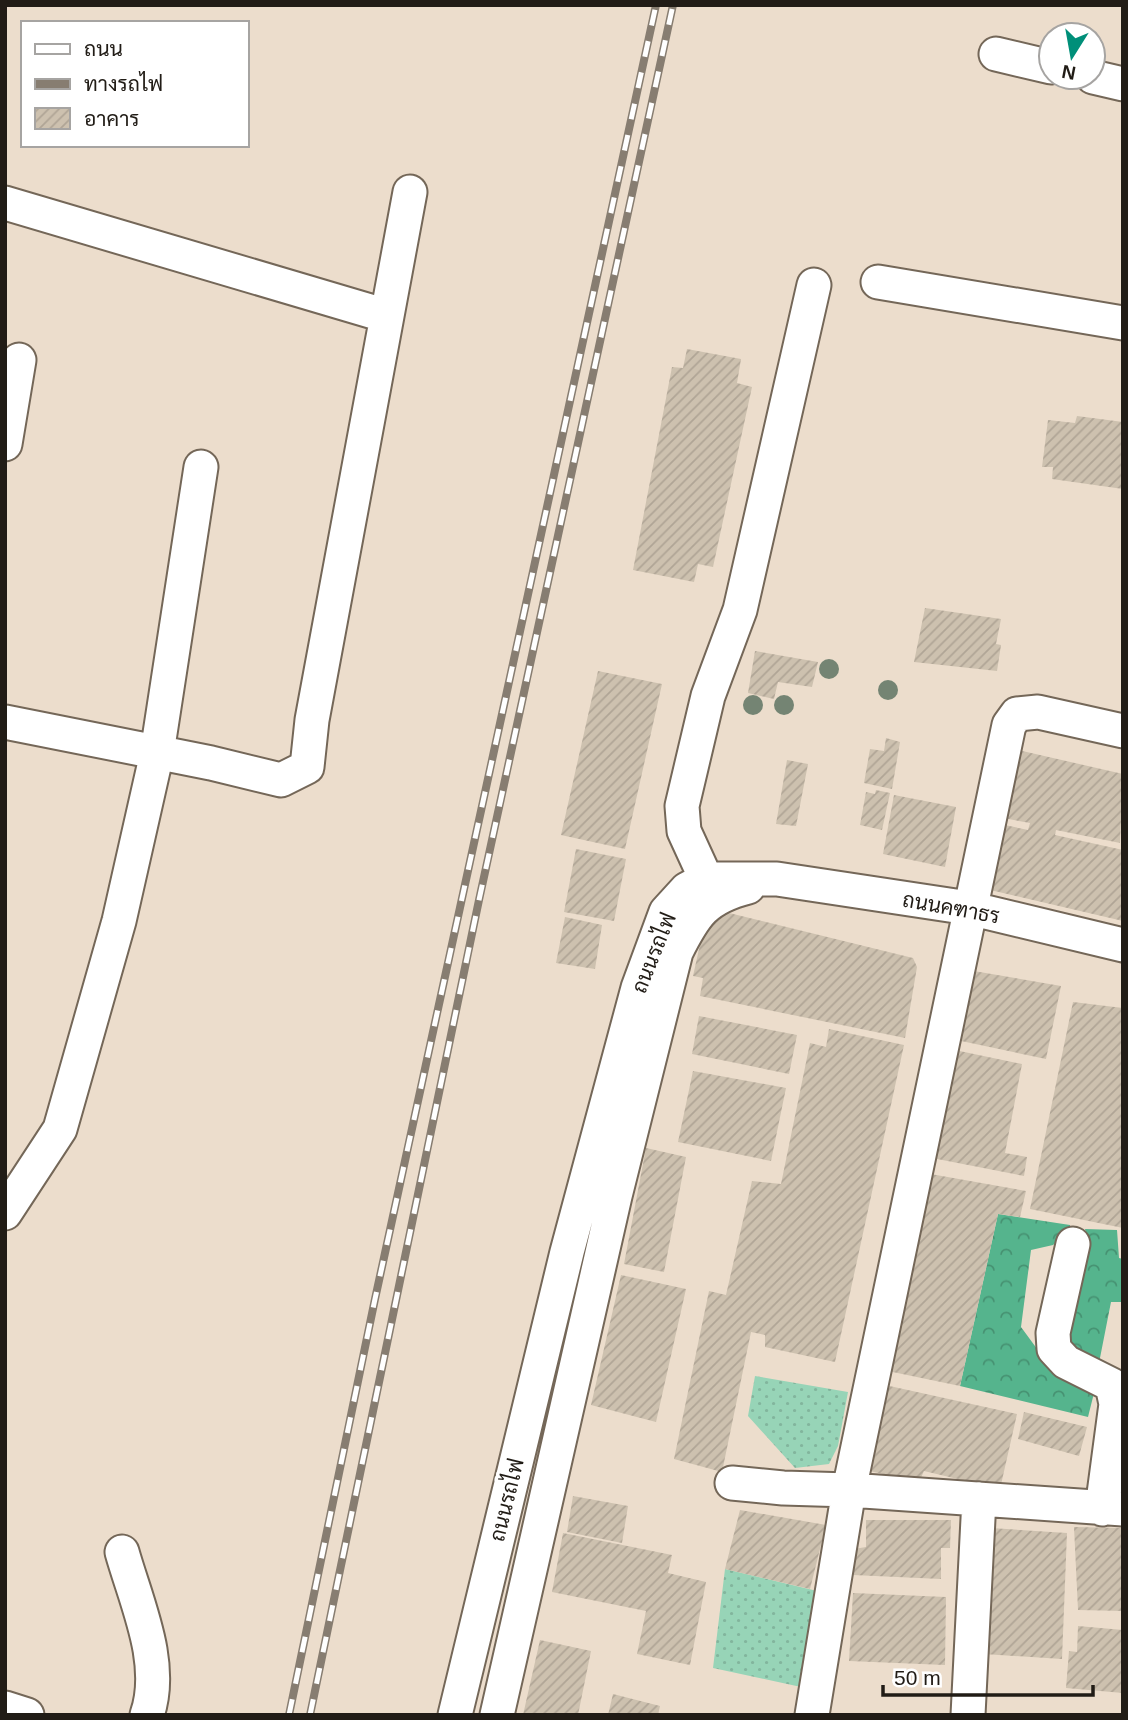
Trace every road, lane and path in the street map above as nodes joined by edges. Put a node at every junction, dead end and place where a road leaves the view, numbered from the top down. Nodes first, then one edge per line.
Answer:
1 (996, 54) dead end
2 (1037, 64) edge
3 (410, 192) dead end
4 (5, 202) edge
5 (878, 282) dead end
6 (814, 285) dead end
7 (387, 316) junction
8 (1123, 323) edge
9 (19, 360) dead end
10 (5, 444) edge
11 (201, 467) dead end
12 (5, 722) edge
13 (1123, 731) edge
14 (157, 753) junction
15 (706, 879) junction
16 (777, 879) junction
17 (969, 908) junction
18 (1123, 945) edge
19 (5, 1213) edge
20 (1073, 1244) dead end
21 (732, 1483) dead end
22 (849, 1490) junction
23 (979, 1499) junction
24 (1112, 1509) edge
25 (122, 1552) dead end
26 (5, 1708) edge
27 (27, 1715) edge
28 (147, 1715) edge
29 (455, 1715) edge
30 (497, 1715) edge
31 (812, 1715) edge
32 (968, 1715) edge

1 - 2 street
3 - 7 street
4 - 7 street
5 - 8 street
6 - 15 street
7 - 14 street
9 - 10 street
11 - 14 street
12 - 14 street
13 - 17 street
14 - 19 street
15 - 16 street
15 - 29 street, ถนนรถไฟ
16 - 17 street, ถนนคฑาธร
16 - 30 street, ถนนรถไฟ
17 - 18 street, ถนนคฑาธร
17 - 22 street
20 - 24 street
21 - 22 street
22 - 23 street
22 - 31 street
23 - 24 street
23 - 32 street
25 - 28 street
26 - 27 street

